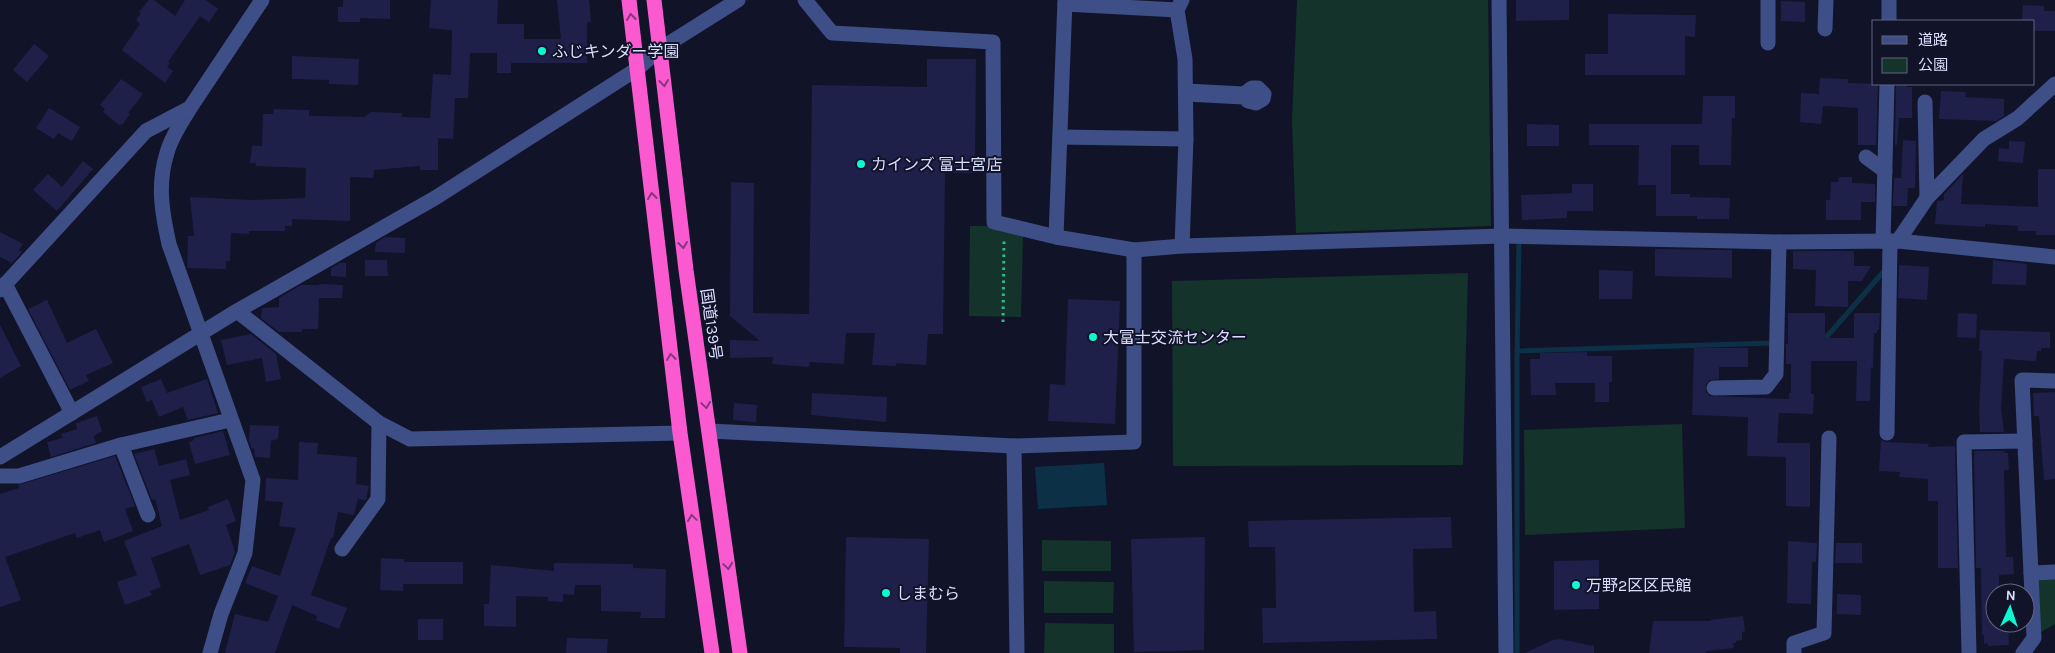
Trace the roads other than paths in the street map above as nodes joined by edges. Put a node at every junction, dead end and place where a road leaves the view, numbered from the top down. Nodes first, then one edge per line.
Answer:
1 (262, 0) edge
2 (629, 0) edge
3 (654, 0) edge
4 (738, 0) edge
5 (805, 0) edge
6 (1499, 0) edge
7 (1768, 0) edge
8 (1826, 0) edge
9 (1889, 0) edge
10 (1065, 2) edge
11 (1179, 5) edge
12 (1889, 20) edge
13 (1825, 29) dead end
14 (1768, 43) dead end
15 (660, 50) junction
16 (637, 69) junction
17 (2055, 84) edge
18 (1887, 85) edge
19 (1925, 102) dead end
20 (190, 108) junction
21 (1060, 137) junction
22 (1186, 139) junction
23 (1866, 157) dead end
24 (1885, 171) junction
25 (1927, 198) junction
26 (1502, 236) junction
27 (1056, 237) junction
28 (1890, 241) junction
29 (1779, 242) junction
30 (1182, 246) junction
31 (1134, 250) junction
32 (2055, 257) edge
33 (2, 287) edge
34 (237, 311) junction
35 (200, 334) junction
36 (2055, 381) edge
37 (1714, 388) dead end
38 (72, 413) junction
39 (230, 420) junction
40 (379, 423) junction
41 (710, 431) junction
42 (1887, 432) dead end
43 (680, 433) junction
44 (1828, 438) dead end
45 (2025, 441) junction
46 (121, 445) junction
47 (1014, 446) junction
48 (0, 457) edge
49 (0, 476) edge
50 (148, 515) dead end
51 (342, 549) dead end
52 (2055, 572) edge
53 (2031, 573) junction
54 (210, 653) edge
55 (712, 653) edge
56 (740, 653) edge
57 (1017, 653) edge
58 (1506, 653) edge
59 (1794, 653) edge
60 (1969, 653) edge
61 (2023, 653) edge

1 - 20 street
16 -> 2 highway
3 - 15 highway, 国道139号
4 - 15 street
5 - 27 street
6 - 26 street
7 - 14 street
8 - 13 street
9 - 12 street
10 - 11 street
10 - 21 street
11 - 22 street
15 - 16 street
15 -> 41 highway, 国道139号
16 - 34 street
43 -> 16 highway
17 - 25 street
18 - 24 street
19 - 25 street
20 - 33 street
20 - 35 street
21 - 22 street
21 - 27 street
22 - 30 street
23 - 24 street
24 - 28 street
25 - 28 street
26 - 29 street
26 - 30 street
26 - 58 street
27 - 31 street
28 - 29 street
28 - 32 street
28 - 42 street
29 - 37 street
30 - 31 street
31 - 47 street
33 - 38 street
34 - 35 street
34 - 40 street
35 - 38 street
35 - 39 street
36 - 45 street
38 - 48 street
39 - 46 street
39 - 54 street
40 - 43 street
40 - 51 street
41 - 47 street
41 -> 56 highway, 国道139号
55 -> 43 highway
44 - 59 street
45 - 53 street
45 - 60 street
46 - 49 street
46 - 50 street
47 - 57 street
52 - 53 street
53 - 61 street

